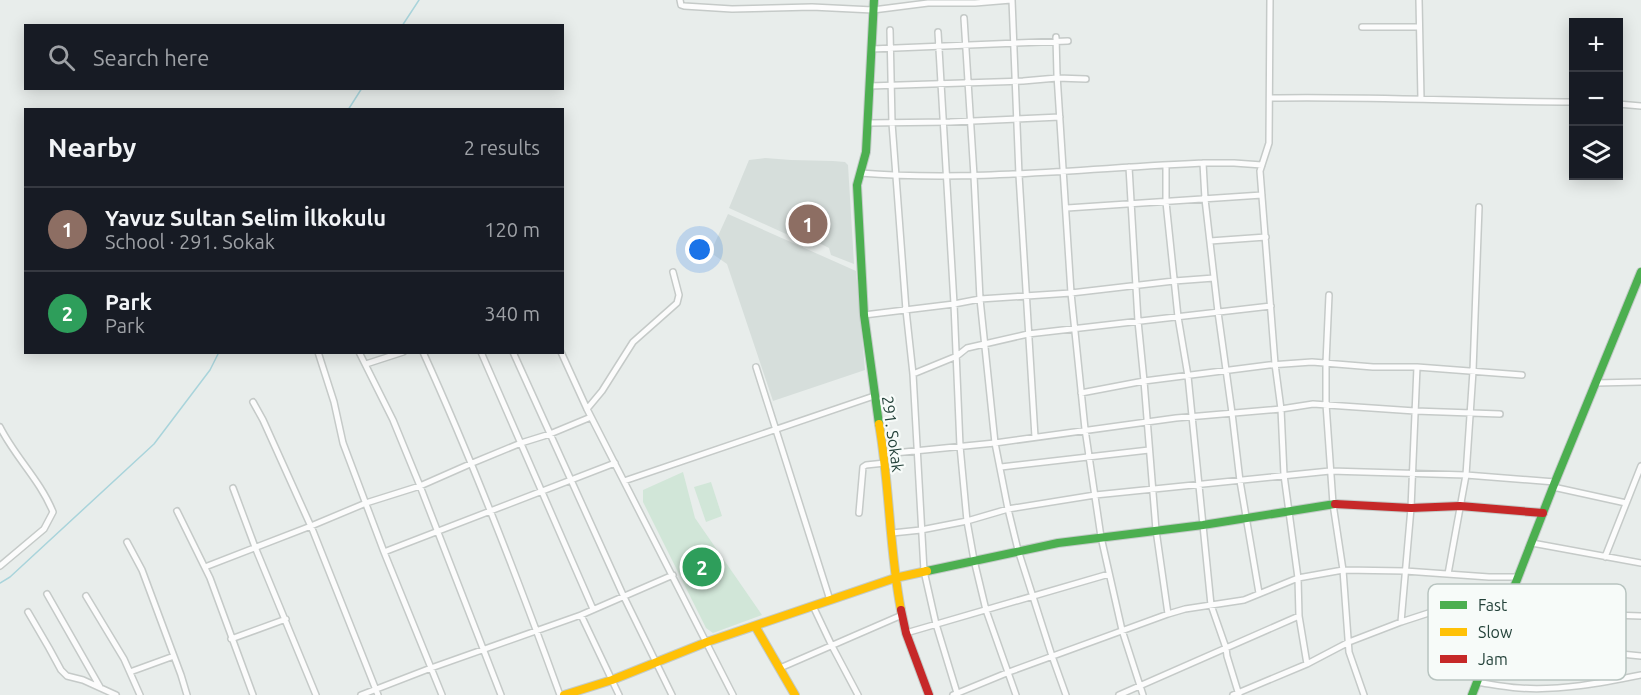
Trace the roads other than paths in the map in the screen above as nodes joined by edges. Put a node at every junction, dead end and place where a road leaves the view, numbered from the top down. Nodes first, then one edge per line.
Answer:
1 (680, 0) edge
2 (736, 0) edge
3 (874, 0) edge
4 (1011, 0) edge
5 (1270, 0) edge
6 (1419, 0) edge
7 (962, 2) edge
8 (735, 9) junction
9 (873, 10) junction
10 (964, 18) dead end
11 (1362, 27) dead end
12 (1419, 27) junction
13 (890, 30) dead end
14 (938, 32) dead end
15 (1056, 39) junction
16 (1068, 41) dead end
17 (1013, 44) junction
18 (938, 46) junction
19 (965, 46) junction
20 (872, 49) junction
21 (890, 49) junction
22 (1057, 78) junction
23 (1086, 79) dead end
24 (1015, 81) junction
25 (941, 82) junction
26 (968, 82) junction
27 (869, 86) junction
28 (891, 86) junction
29 (1270, 98) junction
30 (1421, 99) junction
31 (1569, 102) edge
32 (1623, 104) edge
33 (1641, 106) edge
34 (1059, 117) junction
35 (1016, 119) junction
36 (971, 121) junction
37 (944, 122) junction
38 (867, 123) junction
39 (892, 123) junction
40 (1203, 163) junction
41 (1166, 165) junction
42 (1262, 165) junction
43 (1129, 167) junction
44 (1063, 172) junction
45 (860, 173) junction
46 (1019, 175) junction
47 (897, 176) junction
48 (947, 176) junction
49 (975, 177) junction
50 (1262, 195) junction
51 (1205, 199) junction
52 (1166, 202) junction
53 (1130, 204) junction
54 (1479, 207) dead end
55 (1066, 208) junction
56 (1266, 237) junction
57 (1210, 241) junction
58 (673, 272) dead end
59 (1641, 272) edge
60 (1214, 278) junction
61 (1174, 281) junction
62 (1135, 285) junction
63 (1071, 292) junction
64 (1329, 295) dead end
65 (1026, 296) junction
66 (980, 299) junction
67 (954, 304) junction
68 (1271, 306) junction
69 (906, 310) junction
70 (1218, 312) junction
71 (864, 315) junction
72 (1178, 316) junction
73 (1138, 321) junction
74 (1075, 328) junction
75 (1028, 334) junction
76 (985, 344) junction
77 (319, 354) edge
78 (360, 354) edge
79 (397, 354) edge
80 (424, 354) edge
81 (482, 354) edge
82 (514, 354) edge
83 (562, 354) edge
84 (957, 356) junction
85 (1326, 363) junction
86 (366, 364) junction
87 (1275, 364) junction
88 (756, 367) dead end
89 (1418, 367) junction
90 (1226, 370) junction
91 (1473, 371) junction
92 (913, 374) junction
93 (1522, 375) dead end
94 (1188, 376) junction
95 (1144, 381) junction
96 (1641, 382) edge
97 (1595, 383) junction
98 (1081, 393) junction
99 (874, 396) junction
100 (253, 402) dead end
101 (1326, 404) junction
102 (586, 409) junction
103 (1281, 409) junction
104 (1416, 411) junction
105 (1232, 413) junction
106 (1469, 413) junction
107 (1500, 414) dead end
108 (591, 417) junction
109 (1191, 417) junction
110 (1148, 422) junction
111 (0, 427) edge
112 (1085, 429) junction
113 (776, 430) junction
114 (550, 434) junction
115 (1035, 437) junction
116 (521, 443) junction
117 (995, 443) junction
118 (960, 446) junction
119 (917, 450) junction
120 (1149, 450) junction
121 (884, 454) junction
122 (1089, 458) junction
123 (615, 463) junction
124 (885, 463) junction
125 (470, 464) junction
126 (1641, 466) edge
127 (1001, 467) junction
128 (1330, 471) junction
129 (1413, 473) junction
130 (1284, 475) junction
131 (1466, 475) junction
132 (570, 480) junction
133 (624, 481) junction
134 (1240, 481) junction
135 (1554, 484) junction
136 (1198, 485) junction
137 (1638, 485) edge
138 (420, 486) junction
139 (233, 488) dead end
140 (1153, 489) junction
141 (542, 492) junction
142 (1095, 495) junction
143 (366, 503) junction
144 (1626, 503) junction
145 (1333, 504) junction
146 (1460, 506) junction
147 (1411, 508) junction
148 (1008, 509) junction
149 (177, 511) dead end
150 (490, 511) junction
151 (1289, 511) junction
152 (860, 513) dead end
153 (1543, 513) junction
154 (1246, 518) junction
155 (967, 521) junction
156 (1203, 525) junction
157 (311, 526) junction
158 (921, 530) junction
159 (1156, 530) junction
160 (439, 532) junction
161 (892, 533) junction
162 (1101, 537) junction
163 (127, 542) dead end
164 (1532, 543) junction
165 (255, 547) junction
166 (1018, 550) junction
167 (384, 552) junction
168 (1605, 557) junction
169 (974, 560) junction
170 (1641, 564) edge
171 (0, 566) edge
172 (205, 567) junction
173 (1343, 570) junction
174 (1405, 570) junction
175 (924, 571) junction
176 (1109, 574) junction
177 (1448, 574) junction
178 (673, 575) junction
179 (1518, 577) junction
180 (895, 578) junction
181 (1298, 578) junction
182 (1515, 584) edge
183 (1259, 593) junction
184 (47, 594) dead end
185 (86, 596) dead end
186 (1032, 596) junction
187 (624, 597) junction
188 (830, 600) junction
189 (1211, 605) junction
190 (813, 606) junction
191 (593, 609) junction
192 (986, 610) junction
193 (28, 612) dead end
194 (1428, 613) edge
195 (1168, 614) junction
196 (580, 615) junction
197 (902, 615) junction
198 (1299, 616) junction
199 (1626, 616) edge
200 (1641, 616) edge
201 (286, 619) junction
202 (1401, 622) junction
203 (936, 624) junction
204 (755, 626) junction
205 (536, 630) junction
206 (1122, 630) junction
207 (906, 633) junction
208 (231, 639) junction
209 (707, 642) junction
210 (1349, 642) junction
211 (832, 646) junction
212 (1226, 648) junction
213 (483, 649) junction
214 (1626, 654) edge
215 (174, 656) junction
216 (1052, 656) junction
217 (1641, 656) edge
218 (657, 663) junction
219 (1307, 664) junction
220 (431, 668) junction
221 (780, 668) junction
222 (130, 672) junction
223 (1009, 672) junction
224 (1641, 675) edge
225 (1626, 678) edge
226 (612, 680) junction
227 (1612, 680) edge
228 (1476, 682) joint
229 (100, 687) junction
230 (1140, 687) junction
231 (377, 692) edge
232 (1239, 693) edge
233 (955, 694) edge
234 (116, 695) edge
235 (140, 695) edge
236 (187, 695) edge
237 (253, 695) edge
238 (316, 695) edge
239 (361, 695) edge
240 (442, 695) edge
241 (501, 695) edge
242 (562, 695) edge
243 (619, 695) edge
244 (672, 695) edge
245 (733, 695) edge
246 (795, 695) edge
247 (858, 695) edge
248 (929, 695) edge
249 (1016, 695) edge
250 (1066, 695) edge
251 (1119, 695) edge
252 (1143, 695) edge
253 (1233, 695) edge
254 (1364, 695) edge
255 (1472, 695) edge

1 - 8 street
2 - 8 street
3 - 9 street, 291. Sokak
4 - 7 street
4 - 17 street
5 - 29 street
6 - 12 street
7 - 9 street
8 - 9 street
9 - 20 street, 291. Sokak
10 - 19 street
11 - 12 street
12 - 30 street
13 - 21 street
14 - 18 street
15 - 16 street
15 - 17 street
15 - 22 street
17 - 19 street
17 - 24 street
18 - 19 street
18 - 21 street
18 - 25 street
19 - 26 street
20 - 21 street
20 - 27 street, 291. Sokak
21 - 28 street
22 - 23 street
22 - 24 street
22 - 34 street
24 - 26 street
24 - 35 street
25 - 26 street
25 - 28 street
25 - 37 street
26 - 36 street
27 - 28 street
27 - 38 street, 291. Sokak
28 - 39 street
29 - 30 street
29 - 42 street
30 - 31 street
32 - 33 street
34 - 35 street
34 - 44 street
35 - 36 street
35 - 46 street
36 - 37 street
36 - 49 street
37 - 39 street
37 - 48 street
38 - 39 street
38 - 45 street, 291. Sokak
39 - 47 street
40 - 41 street
40 - 42 street
40 - 51 street
41 - 43 street
41 - 52 street
42 - 50 street
43 - 44 street
43 - 53 street
44 - 46 street
44 - 55 street
45 - 47 street
45 - 71 street, 291. Sokak
46 - 49 street
46 - 65 street
47 - 48 street
47 - 69 street
48 - 49 street
48 - 67 street
49 - 66 street
50 - 51 street
50 - 56 street
51 - 52 street
51 - 57 street
52 - 53 street
52 - 61 street
53 - 55 street
53 - 62 street
54 - 91 street
55 - 63 street
56 - 57 street
56 - 68 street
57 - 60 street
58 - 102 street
59 - 97 street
60 - 61 street
60 - 70 street
61 - 62 street
61 - 72 street
62 - 63 street
62 - 73 street
63 - 65 street
63 - 74 street
64 - 85 street
65 - 66 street
65 - 75 street
66 - 67 street
66 - 76 street
67 - 69 street
67 - 84 street
68 - 70 street
68 - 87 street
69 - 71 street
69 - 92 street
70 - 72 street
70 - 90 street
71 - 99 street, 291. Sokak
72 - 73 street
72 - 94 street
73 - 74 street
73 - 95 street
74 - 75 street
74 - 98 street
75 - 76 street
75 - 115 street
76 - 84 street
76 - 117 street
77 - 143 street
78 - 86 street
79 - 86 street
80 - 125 street
81 - 116 street
82 - 114 street
83 - 102 street
84 - 92 street
84 - 118 street
85 - 87 street
85 - 89 street
85 - 101 street
86 - 138 street
87 - 90 street
87 - 103 street
88 - 113 street
89 - 91 street
89 - 104 street
90 - 94 street
90 - 105 street
91 - 93 street
91 - 106 street
92 - 119 street
94 - 95 street
94 - 109 street
95 - 98 street
95 - 110 street
96 - 97 street
97 - 135 street
98 - 112 street
99 - 113 street
99 - 121 street, 291. Sokak
100 - 157 street
101 - 103 street
101 - 104 street
101 - 128 street
102 - 108 street
103 - 105 street
103 - 130 street
104 - 106 street
104 - 129 street
105 - 109 street
105 - 134 street
106 - 107 street
106 - 131 street
108 - 114 street
108 - 123 street
109 - 110 street
109 - 136 street
110 - 112 street
110 - 120 street
111 - 171 street
112 - 115 street
112 - 122 street
113 - 133 street
113 - 188 street
114 - 116 street
114 - 132 street
115 - 117 street
116 - 125 street
116 - 141 street
117 - 118 street
117 - 127 street
118 - 119 street
118 - 155 street
119 - 121 street
119 - 158 street
120 - 122 street
120 - 140 street
121 - 124 street, 291. Sokak
122 - 127 street
122 - 142 street
123 - 132 street
123 - 133 street
124 - 152 street
124 - 161 street, 291. Sokak
125 - 138 street
125 - 150 street
126 - 137 street
127 - 148 street
128 - 129 street
128 - 130 street
128 - 145 street
129 - 131 street
129 - 147 street
130 - 134 street
130 - 151 street
131 - 135 street
131 - 146 street
132 - 141 street
132 - 187 street
133 - 178 street
134 - 136 street
134 - 154 street
135 - 144 street
135 - 153 street
136 - 140 street
136 - 156 street
137 - 144 street
138 - 143 street
138 - 160 street
139 - 165 street
140 - 142 street
140 - 159 street
141 - 150 street
141 - 191 street
142 - 148 street
142 - 162 street
143 - 157 street
143 - 167 street
144 - 168 street
145 - 147 street
145 - 151 street
145 - 173 street
146 - 147 street
146 - 153 street
146 - 177 street
147 - 174 street
148 - 155 street
148 - 166 street
149 - 172 street
150 - 160 street
150 - 205 street
151 - 154 street
151 - 181 street
153 - 164 street
154 - 156 street
154 - 183 street
155 - 158 street
155 - 169 street
156 - 159 street
156 - 189 street
157 - 165 street
157 - 231 street
158 - 161 street
158 - 175 street
159 - 162 street
159 - 195 street
160 - 167 street
160 - 213 street
161 - 180 street, 291. Sokak
162 - 166 street
162 - 176 street
163 - 215 street
164 - 168 street
164 - 179 street
165 - 172 street
165 - 201 street
166 - 169 street
166 - 186 street
167 - 220 street
168 - 170 street
169 - 175 street
169 - 192 street
172 - 208 street
173 - 174 street
173 - 181 street
173 - 210 street
174 - 177 street
174 - 202 street
175 - 180 street
175 - 203 street
176 - 186 street
176 - 206 street
177 - 179 street
178 - 187 street
178 - 209 street
179 - 182 street
180 - 188 street
180 - 197 street, 291. Sokak
181 - 183 street
181 - 198 street
183 - 189 street
184 - 229 street
185 - 222 street
186 - 192 street
186 - 216 street
187 - 191 street
187 - 218 street
188 - 190 street
189 - 195 street
189 - 212 street
190 - 204 street
190 - 211 street
191 - 196 street
192 - 203 street
192 - 223 street
193 - 229 street
194 - 202 street
195 - 206 street
196 - 205 street
196 - 226 street
197 - 207 street, 291. Sokak
197 - 211 street
198 - 212 street
198 - 219 street
199 - 200 street
201 - 208 street
201 - 238 street
202 - 210 street
203 - 207 street
203 - 233 street
204 - 209 street
204 - 221 street
205 - 213 street
205 - 242 street
206 - 216 street
206 - 230 street
207 - 248 street, 291. Sokak
208 - 237 street
209 - 218 street
209 - 245 street
210 - 219 street
210 - 254 street
211 - 221 street
211 - 247 street
212 - 230 street
212 - 232 street
213 - 220 street
213 - 241 street
214 - 217 street
215 - 222 street
215 - 236 street
216 - 223 street
216 - 250 street
218 - 226 street
218 - 244 street
219 - 232 street
220 - 231 street
220 - 240 street
221 - 246 street
222 - 235 street
223 - 233 street
223 - 249 street
224 - 225 street
226 - 242 street
226 - 243 street
227 - 228 street
228 - 255 street
229 - 234 street
230 - 251 street
230 - 252 street
231 - 239 street
232 - 253 street

